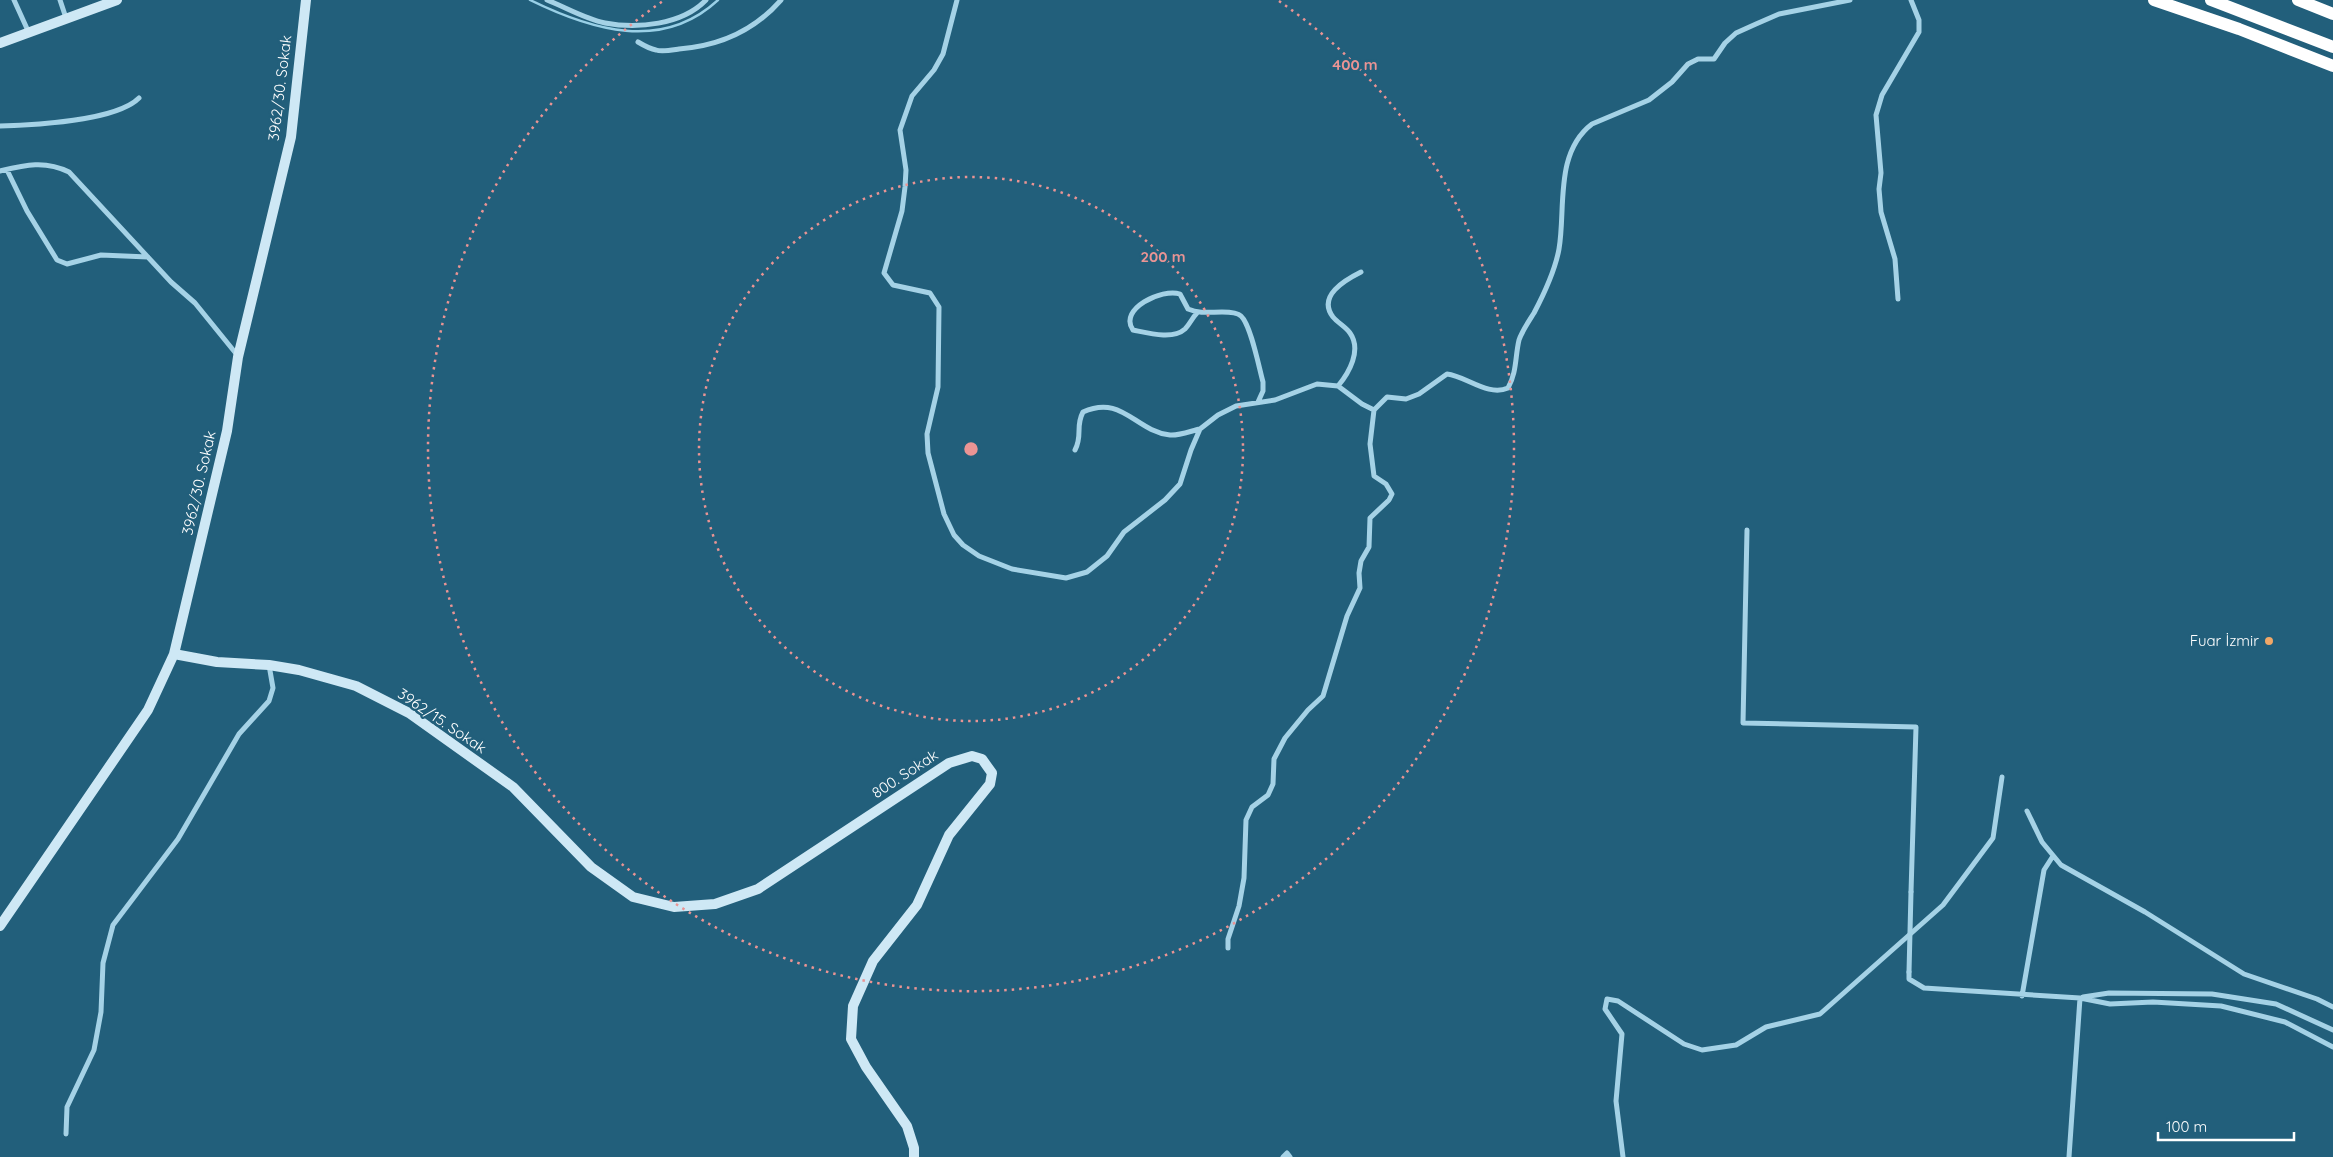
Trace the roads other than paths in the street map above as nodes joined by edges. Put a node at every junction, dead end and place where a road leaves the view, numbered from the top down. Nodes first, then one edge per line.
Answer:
1 (14, 0) edge
2 (60, 0) edge
3 (306, 0) edge
4 (547, 0) edge
5 (706, 0) edge
6 (781, 0) edge
7 (957, 0) edge
8 (1850, 0) edge
9 (1911, 0) edge
10 (2154, 0) edge
11 (2211, 0) edge
12 (2298, 0) edge
13 (114, 1) edge
14 (2333, 14) edge
15 (66, 18) junction
16 (29, 33) junction
17 (638, 42) dead end
18 (0, 43) edge
19 (2333, 47) edge
20 (2333, 66) edge
21 (139, 98) dead end
22 (0, 126) edge
23 (7, 170) junction
24 (0, 171) edge
25 (148, 257) junction
26 (1361, 272) dead end
27 (1898, 299) dead end
28 (1198, 313) junction
29 (238, 356) junction
30 (1338, 386) junction
31 (1258, 402) junction
32 (1374, 410) junction
33 (1200, 430) junction
34 (1075, 450) dead end
35 (1747, 530) dead end
36 (174, 654) junction
37 (269, 665) junction
38 (2002, 777) dead end
39 (513, 787) joint
40 (2027, 811) dead end
41 (2053, 856) junction
42 (0, 926) edge
43 (1228, 948) dead end
44 (2022, 996) junction
45 (2080, 998) junction
46 (2333, 1007) edge
47 (2333, 1030) edge
48 (2333, 1047) edge
49 (66, 1134) dead end
50 (914, 1157) edge
51 (1283, 1157) edge
52 (1290, 1157) edge
53 (1623, 1157) edge
54 (2069, 1157) edge

1 - 16 street
2 - 15 street
3 - 29 main road, 3962/30. Sokak
4 - 5 street
6 - 17 street
7 - 33 street
8 - 32 street
9 - 27 street
10 - 20 highway
11 - 19 highway
12 - 14 highway
13 - 15 main road
15 - 16 main road
16 - 18 main road
21 - 22 street
23 - 24 street
23 - 25 street
23 - 25 street
25 - 29 street
26 - 30 street
28 - 28 street
28 - 31 street
29 - 36 main road, 3962/30. Sokak
30 - 31 street
30 - 32 street
31 - 33 street
32 - 43 street
33 - 34 street
35 - 44 street, bridge
36 - 37 main road, 3962/15. Sokak
36 - 42 main road, 3962/30. Sokak
37 - 39 main road, 3962/15. Sokak
37 - 49 street
38 - 53 street
39 - 50 main road, 800. Sokak
40 - 41 street
41 - 44 street
41 - 46 street
44 - 45 street
45 - 47 street
45 - 48 street
45 - 54 street
51 - 52 street

